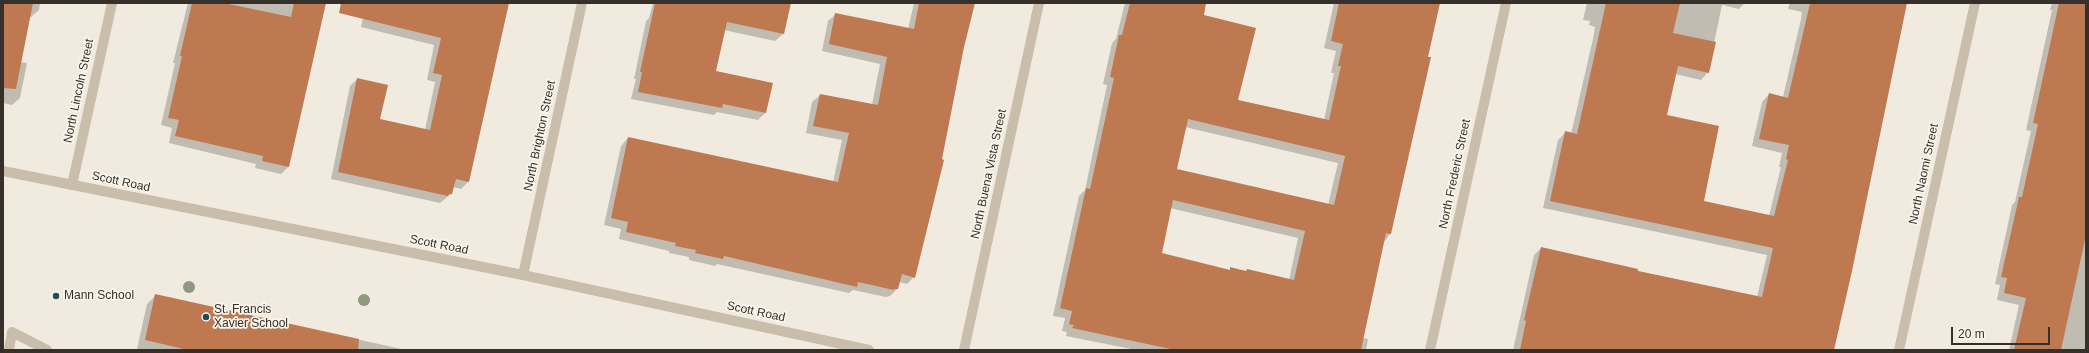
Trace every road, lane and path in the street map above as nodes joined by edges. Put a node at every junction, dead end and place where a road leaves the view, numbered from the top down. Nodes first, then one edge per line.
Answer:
1 (112, 3) edge
2 (582, 3) edge
3 (1040, 3) edge
4 (1506, 3) edge
5 (1975, 3) edge
6 (3, 171) edge
7 (72, 185) junction
8 (523, 275) junction
9 (8, 334) edge
10 (9, 350) edge
11 (47, 350) edge
12 (869, 350) edge
13 (964, 350) edge
14 (1430, 350) edge
15 (1899, 350) edge

1 - 7 street, North Lincoln Street
2 - 8 street, North Brighton Street
3 - 13 street, North Buena Vista Street
4 - 14 street, North Frederic Street
5 - 15 street, North Naomi Street
6 - 7 street, Scott Road
7 - 8 street, Scott Road
8 - 12 street, Scott Road
9 - 10 street
9 - 11 street

